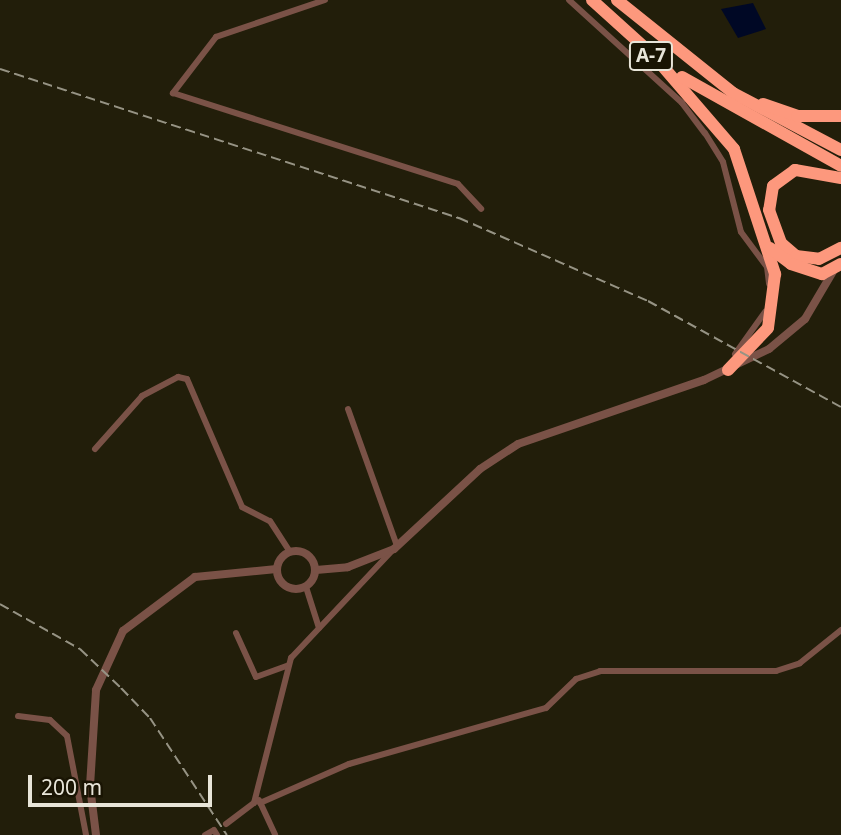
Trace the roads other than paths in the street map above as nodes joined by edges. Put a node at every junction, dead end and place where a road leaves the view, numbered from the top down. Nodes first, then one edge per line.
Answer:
1 (325, 0) edge
2 (569, 0) edge
3 (592, 0) edge
4 (617, 0) edge
5 (659, 62) junction
6 (733, 93) junction
7 (841, 116) edge
8 (841, 150) edge
9 (841, 166) edge
10 (841, 178) edge
11 (481, 209) dead end
12 (768, 245) junction
13 (841, 248) edge
14 (839, 264) edge
15 (724, 372) junction
16 (348, 409) dead end
17 (95, 449) dead end
18 (396, 548) junction
19 (290, 552) junction
20 (277, 569) junction
21 (316, 570) junction
22 (306, 587) junction
23 (319, 628) junction
24 (841, 630) edge
25 (236, 633) dead end
26 (287, 666) junction
27 (18, 716) dead end
28 (256, 795) junction
29 (260, 803) junction
30 (226, 824) dead end
31 (86, 835) edge
32 (98, 835) edge
33 (205, 835) edge
34 (217, 835) edge
35 (275, 835) edge

1 - 11 street
2 - 15 street
3 - 5 highway, A-7
4 - 6 highway, A-7
5 - 9 highway, A-7
5 - 12 highway
6 - 7 highway
6 - 8 highway, A-7
10 - 13 highway
12 - 14 highway
12 - 15 highway
14 - 15 street
15 - 18 street
16 - 18 street
17 - 19 street
18 - 21 street
18 - 23 street
19 - 20 street
19 - 21 street
20 - 22 street
20 - 32 street
21 - 22 street
22 - 23 street
23 - 26 street
24 - 29 street
25 - 26 street
26 - 28 street
27 - 31 street
28 - 29 street
28 - 30 street
29 - 35 street
33 - 34 street

